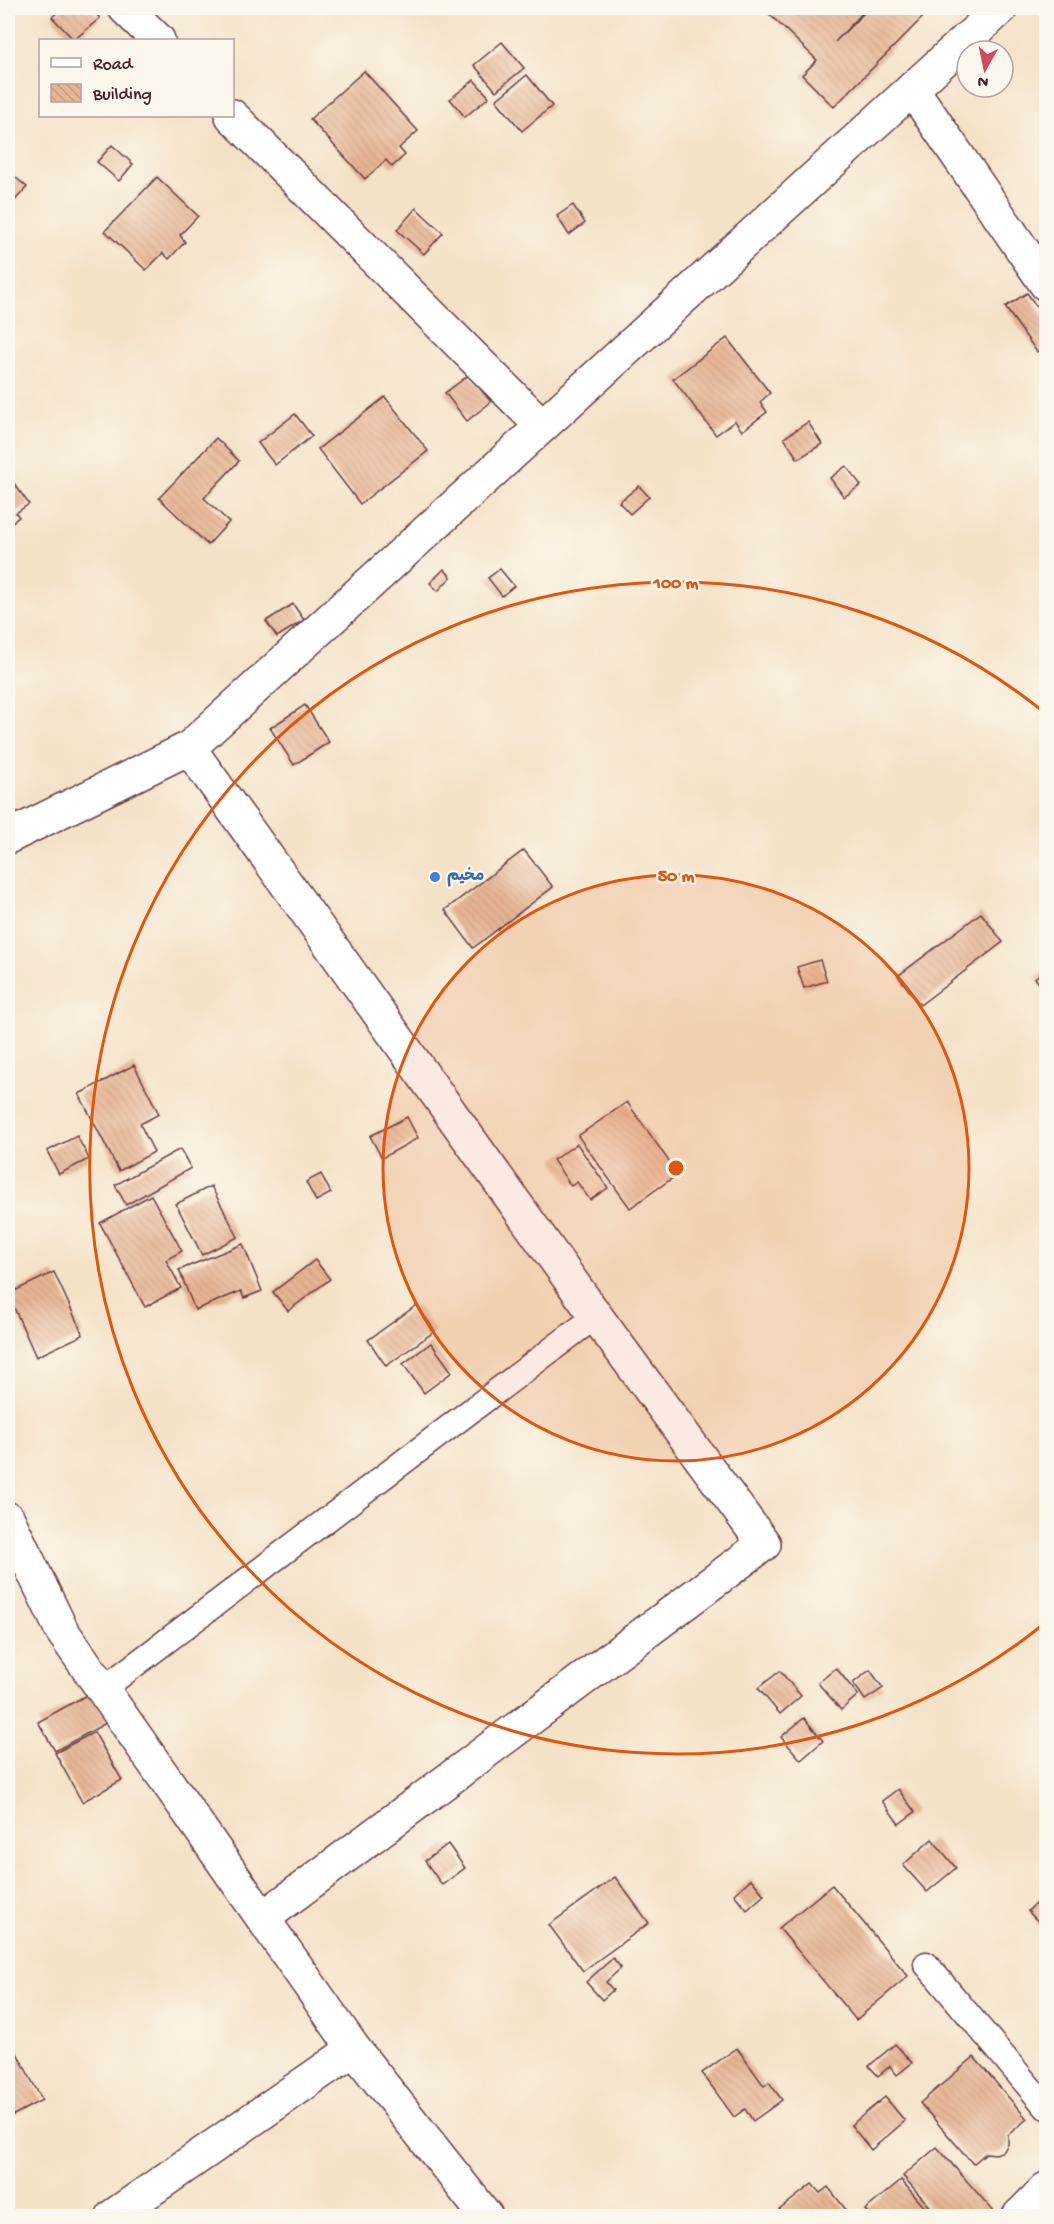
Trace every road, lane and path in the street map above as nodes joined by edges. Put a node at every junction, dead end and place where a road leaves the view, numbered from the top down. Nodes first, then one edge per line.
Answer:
1 (125, 8) edge
2 (1001, 8) edge
3 (157, 39) edge
4 (912, 89) junction
5 (233, 117) edge
6 (1047, 284) edge
7 (542, 426) junction
8 (189, 748) junction
9 (8, 837) edge
10 (596, 1316) junction
11 (8, 1519) edge
12 (103, 1689) junction
13 (263, 1918) junction
14 (926, 1964) dead end
15 (354, 2049) junction
16 (1047, 2107) edge
17 (1047, 2190) edge
18 (113, 2217) edge
19 (486, 2217) edge
20 (1019, 2217) edge

1 - 3 street
2 - 4 street
4 - 6 street
4 - 7 street
5 - 7 street
7 - 8 street
8 - 9 street
8 - 10 street
10 - 12 lane
10 - 13 street
11 - 12 street
12 - 13 street
13 - 15 street
14 - 16 lane
15 - 18 street
15 - 19 street
17 - 20 street

